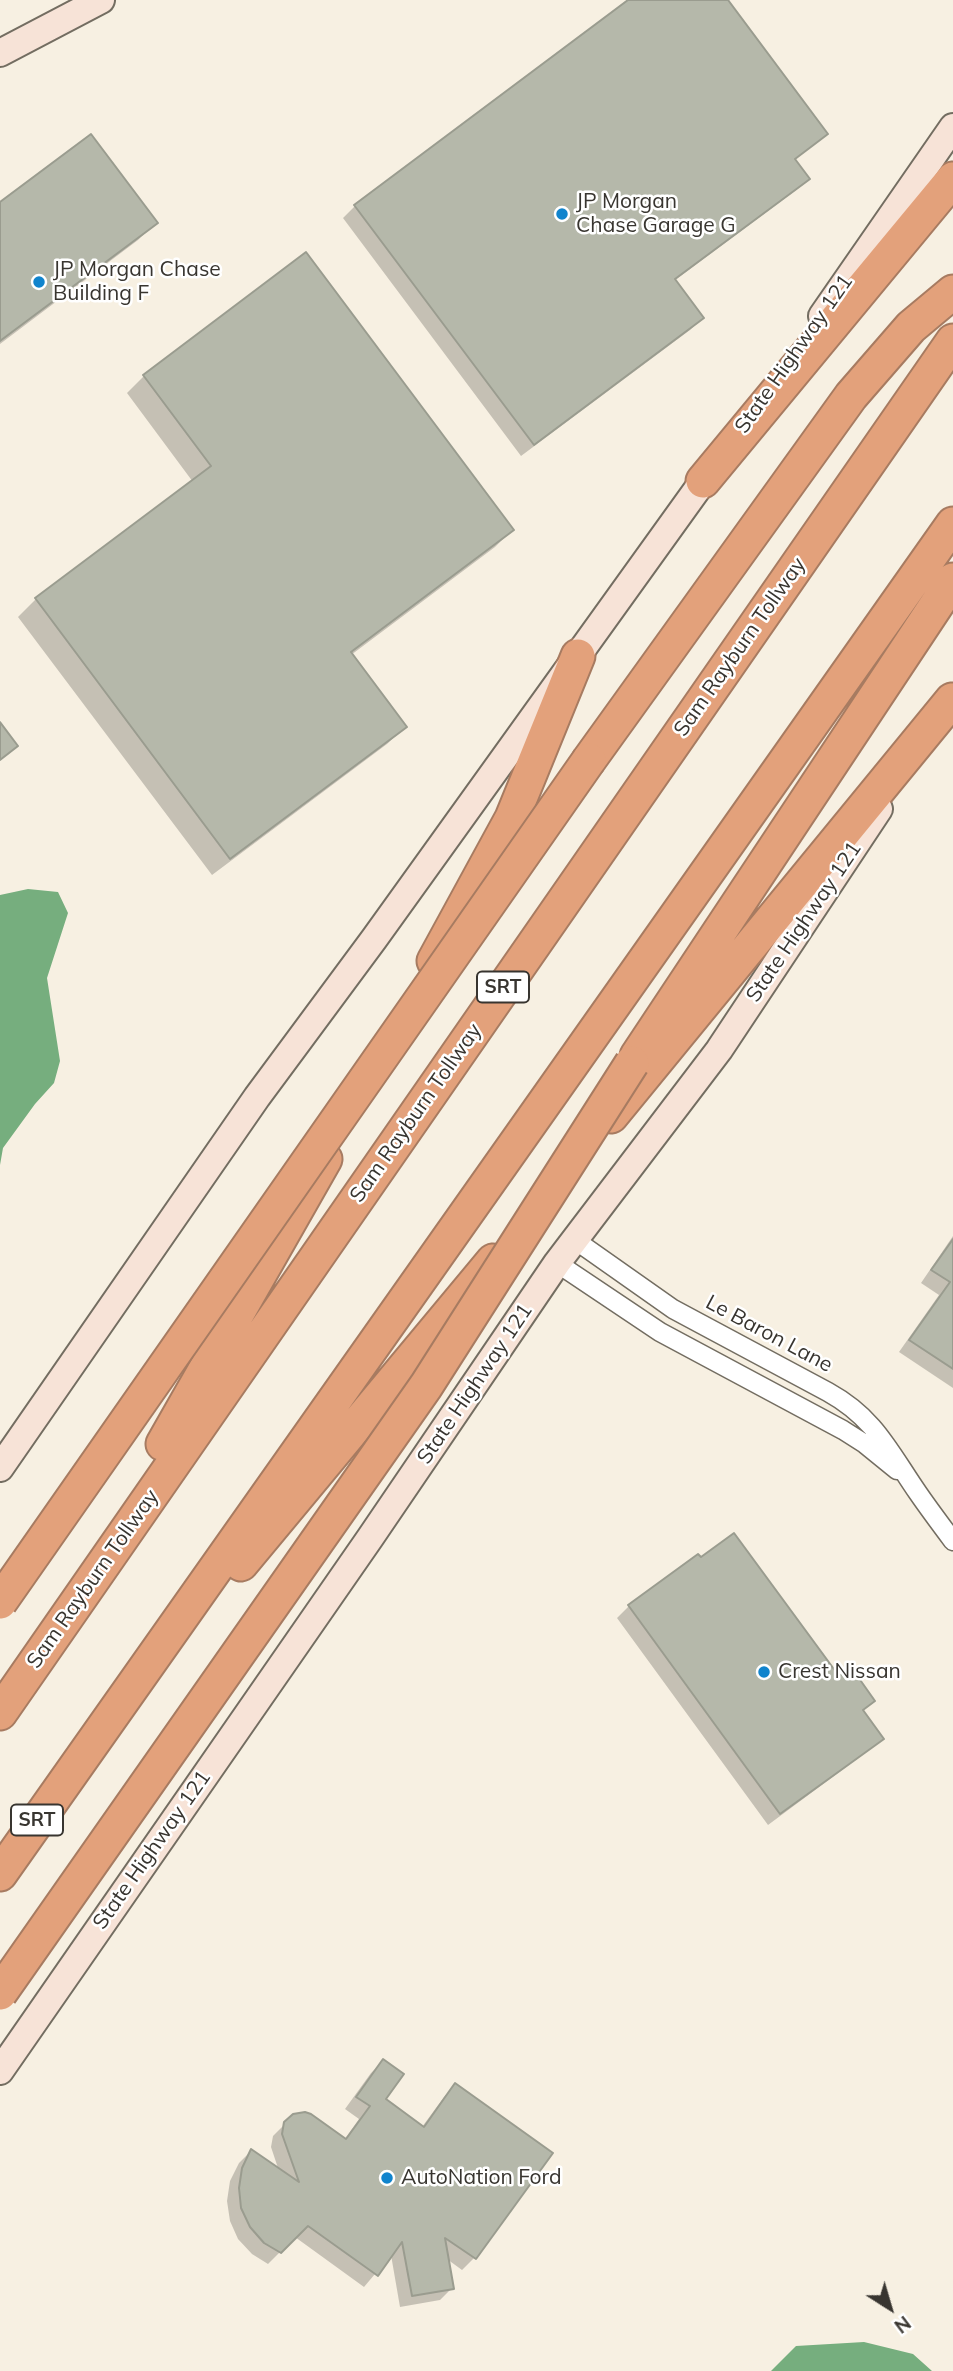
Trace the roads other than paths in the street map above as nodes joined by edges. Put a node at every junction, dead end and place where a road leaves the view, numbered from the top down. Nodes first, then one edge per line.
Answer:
1 (101, 0) edge
2 (0, 53) edge
3 (953, 127) edge
4 (953, 179) edge
5 (953, 292) edge
6 (953, 341) edge
7 (703, 481) junction
8 (953, 524) edge
9 (953, 580) edge
10 (578, 656) junction
11 (953, 700) edge
12 (575, 1240) junction
13 (557, 1263) junction
14 (0, 1468) edge
15 (918, 1493) junction
16 (953, 1541) edge
17 (0, 1602) edge
18 (54, 1634) junction
19 (0, 1713) edge
20 (75, 1766) junction
21 (0, 1874) edge
22 (0, 1993) edge
23 (0, 2071) edge

1 - 2 main road
3 - 7 main road, State Highway 121
4 - 7 highway
5 - 17 highway, bridge
6 - 18 highway, Sam Rayburn Tollway / SRT
7 - 10 main road, State Highway 121
8 - 20 highway, SRT
9 - 22 highway, bridge
10 - 14 main road, State Highway 121
10 - 18 highway
11 - 12 main road, State Highway 121
11 - 20 highway
12 - 13 main road, State Highway 121
12 - 15 street, Le Baron Lane
13 - 15 street, Le Baron Lane
13 - 23 main road, State Highway 121
15 - 16 street, Le Baron Lane
18 - 19 highway, Sam Rayburn Tollway / SRT
20 - 21 highway, SRT

